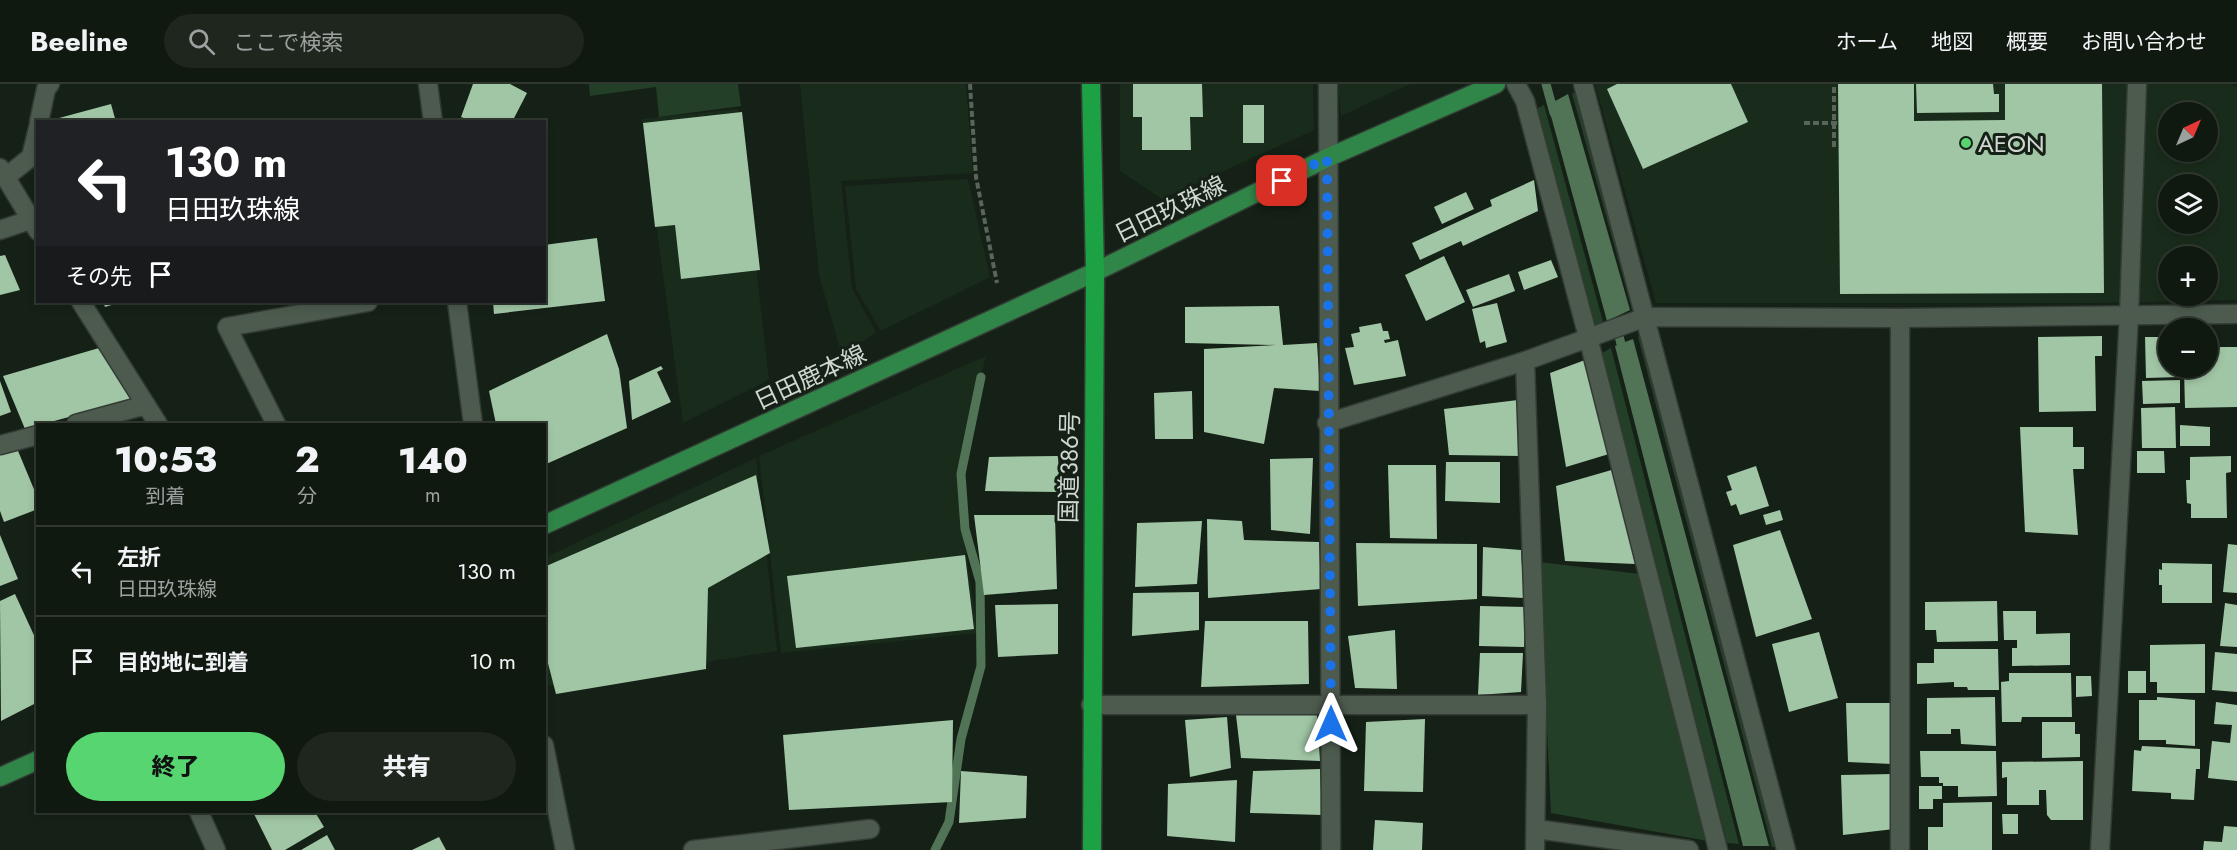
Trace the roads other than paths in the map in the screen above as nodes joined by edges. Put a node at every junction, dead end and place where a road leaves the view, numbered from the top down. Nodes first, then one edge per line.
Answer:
1 (50, 84) edge
2 (428, 84) edge
3 (1091, 84) edge
4 (1328, 84) edge
5 (1496, 84) edge
6 (1516, 84) edge
7 (1583, 84) edge
8 (2138, 84) edge
9 (39, 120) edge
10 (433, 120) edge
11 (36, 136) edge
12 (1327, 158) junction
13 (3, 172) edge
14 (34, 226) edge
15 (0, 230) edge
16 (1095, 272) junction
17 (82, 303) edge
18 (362, 303) edge
19 (457, 303) edge
20 (2237, 314) edge
21 (2129, 315) junction
22 (1646, 317) junction
23 (1900, 318) junction
24 (1588, 337) junction
25 (1525, 361) junction
26 (146, 405) junction
27 (80, 423) edge
28 (157, 423) edge
29 (275, 423) edge
30 (473, 423) edge
31 (1327, 423) junction
32 (36, 436) edge
33 (0, 446) edge
34 (546, 524) edge
35 (1331, 704) junction
36 (1091, 705) junction
37 (1537, 705) junction
38 (546, 755) edge
39 (36, 761) edge
40 (0, 777) edge
41 (199, 813) edge
42 (870, 828) dead end
43 (1536, 829) junction
44 (216, 850) edge
45 (565, 850) edge
46 (693, 850) edge
47 (1092, 850) edge
48 (1331, 850) edge
49 (1535, 850) edge
50 (1689, 850) edge
51 (1718, 850) edge
52 (1786, 850) edge
53 (1900, 850) edge
54 (2100, 850) edge

1 - 9 street
2 - 10 street
3 - 16 highway, 国道386号
4 - 12 street
5 - 12 main road, 日田玖珠線
6 - 24 street
7 - 22 street
8 - 21 street
11 - 13 street
12 - 16 main road, 日田玖珠線
12 - 31 street
13 - 14 street
14 - 15 street
16 - 34 main road, 日田鹿本線
16 - 36 highway, 国道386号
17 - 26 street
18 - 29 street
19 - 30 street
20 - 21 street
21 - 23 street
21 - 54 street
22 - 23 street
22 - 24 street
22 - 52 street
23 - 53 street
24 - 25 street
24 - 51 street
25 - 31 street
25 - 37 street
26 - 27 street
26 - 28 street
31 - 35 street
32 - 33 street
35 - 36 street
35 - 37 street
35 - 48 street
36 - 47 highway, 国道386号
37 - 43 street
38 - 45 street
39 - 40 main road
41 - 44 street
42 - 46 street
43 - 49 street
43 - 50 street

